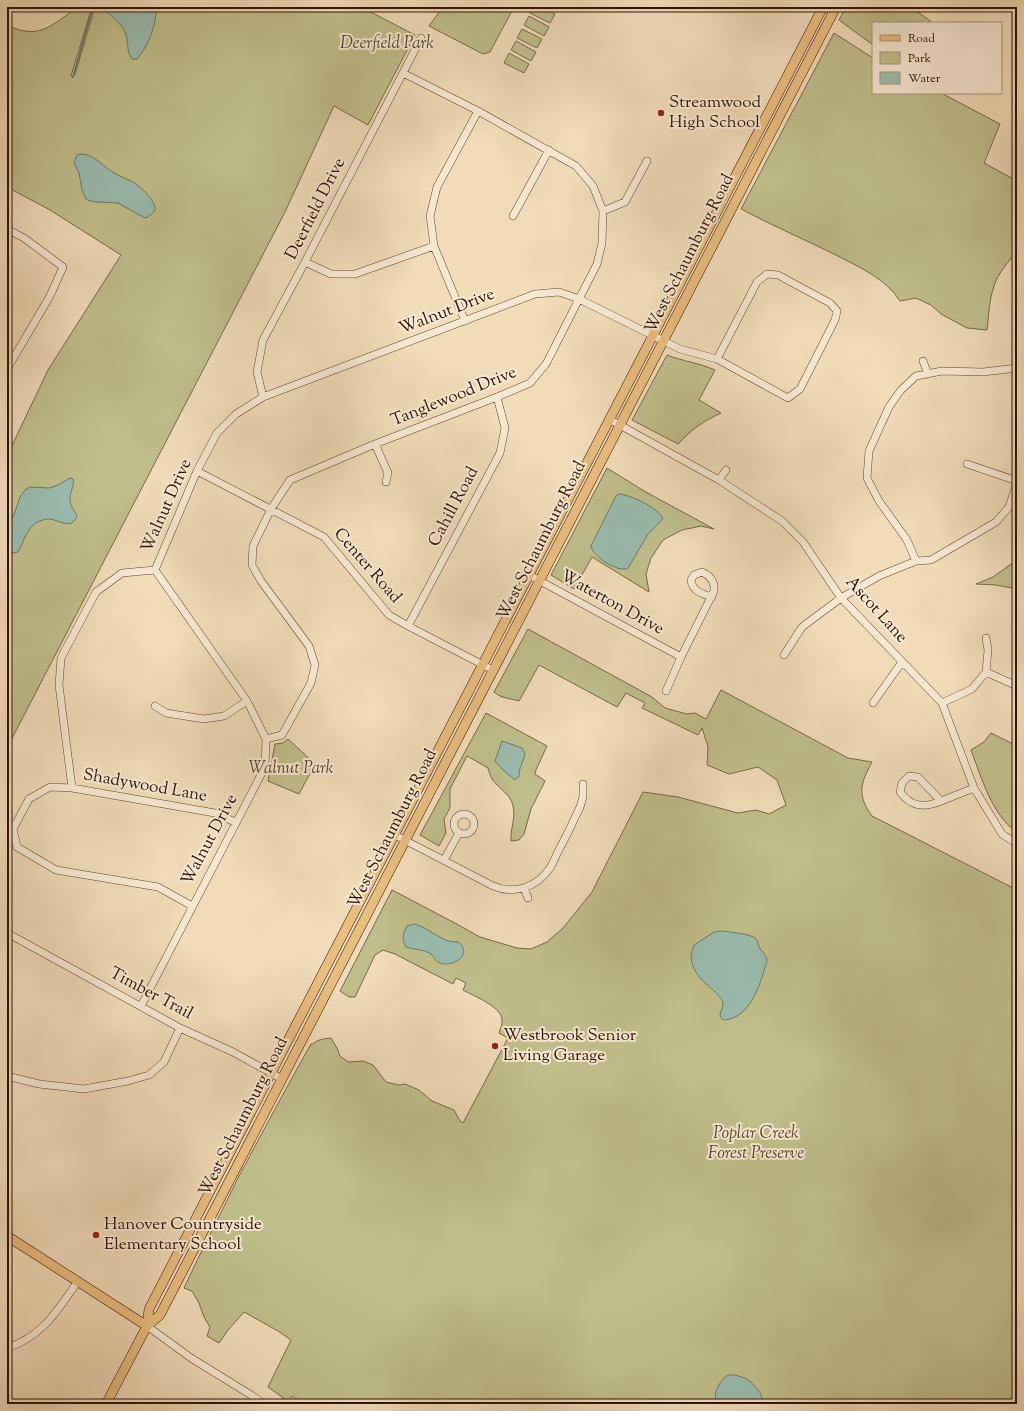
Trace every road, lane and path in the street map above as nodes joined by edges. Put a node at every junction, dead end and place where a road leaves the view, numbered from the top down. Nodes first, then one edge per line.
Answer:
1 (823, 7) edge
2 (836, 7) edge
3 (421, 38) dead end
4 (403, 73) junction
5 (478, 111) junction
6 (549, 150) junction
7 (647, 161) dead end
8 (603, 211) junction
9 (514, 216) dead end
10 (7, 229) edge
11 (434, 246) junction
12 (305, 262) junction
13 (579, 299) junction
14 (465, 321) junction
15 (652, 336) junction
16 (663, 341) junction
17 (717, 359) junction
18 (923, 361) dead end
19 (1017, 368) edge
20 (7, 369) edge
21 (928, 374) junction
22 (263, 397) junction
23 (498, 397) junction
24 (609, 419) junction
25 (620, 425) junction
26 (375, 444) junction
27 (968, 464) dead end
28 (726, 470) dead end
29 (197, 471) junction
30 (719, 480) junction
31 (386, 482) dead end
32 (1017, 482) edge
33 (271, 509) junction
34 (916, 561) junction
35 (155, 570) junction
36 (529, 575) junction
37 (540, 580) junction
38 (712, 597) dead end
39 (841, 598) junction
40 (408, 626) junction
41 (986, 638) dead end
42 (784, 655) dead end
43 (681, 657) junction
44 (902, 662) junction
45 (483, 664) junction
46 (493, 670) junction
47 (986, 672) junction
48 (1017, 686) edge
49 (666, 691) dead end
50 (247, 701) junction
51 (873, 703) dead end
52 (942, 703) junction
53 (155, 706) dead end
54 (266, 739) junction
55 (583, 784) dead end
56 (72, 788) junction
57 (974, 788) junction
58 (941, 801) junction
59 (236, 822) junction
60 (460, 833) dead end
61 (395, 835) junction
62 (405, 840) junction
63 (1017, 844) edge
64 (444, 860) junction
65 (524, 888) junction
66 (528, 898) dead end
67 (192, 906) junction
68 (7, 933) edge
69 (141, 1006) junction
70 (180, 1028) junction
71 (271, 1073) junction
72 (7, 1076) edge
73 (282, 1078) junction
74 (7, 1236) edge
75 (78, 1281) junction
76 (147, 1326) junction
77 (7, 1348) edge
78 (106, 1404) edge
79 (264, 1404) edge

1 - 15 main road, West Schaumburg Road
2 - 16 main road, West Schaumburg Road
3 - 4 street, Deerfield Drive
4 - 5 street, Tanglewood Drive
4 - 12 street, Deerfield Drive
5 - 6 street, Tanglewood Drive
5 - 11 street
6 - 8 street, Tanglewood Drive
6 - 9 street
7 - 8 street
8 - 13 street, Tanglewood Drive
10 - 20 street
11 - 12 street
11 - 14 street
12 - 22 street, Deerfield Drive
13 - 14 street, Walnut Drive
13 - 15 street, Walnut Drive
13 - 23 street, Tanglewood Drive
14 - 22 street, Walnut Drive
15 - 16 street, Walnut Drive
15 - 24 main road, West Schaumburg Road
16 - 17 street, Walnut Drive
16 - 25 main road, West Schaumburg Road
17 - 17 street, Walnut Drive
18 - 21 street
19 - 21 street
21 - 34 street
22 - 29 street, Walnut Drive
23 - 26 street, Tanglewood Drive
23 - 40 street, Cahill Road
24 - 25 street, Ascot Lane
24 - 36 main road, West Schaumburg Road
25 - 30 street, Ascot Lane
25 - 37 main road, West Schaumburg Road
26 - 31 street
26 - 33 street, Tanglewood Drive
27 - 32 street
28 - 30 street
29 - 33 street, Center Road
29 - 35 street, Walnut Drive
30 - 39 street, Ascot Lane
32 - 34 street
33 - 40 street, Center Road
33 - 54 street, Tanglewood Drive
34 - 39 street
35 - 50 street, Walnut Drive
35 - 56 street
36 - 37 street, Waterton Drive
36 - 45 main road, West Schaumburg Road
37 - 43 street, Waterton Drive
37 - 46 main road, West Schaumburg Road
38 - 43 street
39 - 42 street
39 - 44 street, Ascot Lane
40 - 45 street, Center Road
41 - 47 street
43 - 49 street
44 - 51 street
44 - 52 street, Ascot Lane
45 - 46 street, Center Road
45 - 61 main road, West Schaumburg Road
46 - 62 main road, West Schaumburg Road
47 - 48 street
47 - 52 street
50 - 53 street
50 - 54 street, Walnut Drive
52 - 57 street, Ascot Lane
54 - 59 street, Walnut Drive
55 - 65 street
56 - 59 street, Shadywood Lane
56 - 67 street, Shadywood Lane
57 - 58 street
57 - 63 street, Ascot Lane
58 - 58 street
59 - 67 street, Walnut Drive
60 - 64 street
61 - 62 street
61 - 71 main road, West Schaumburg Road
62 - 64 street
62 - 73 main road, West Schaumburg Road
64 - 65 street
65 - 66 street
67 - 69 street, Walnut Drive
68 - 69 street, Timber Trail
69 - 70 street, Timber Trail
70 - 71 street, Timber Trail
70 - 72 street
71 - 73 street, Timber Trail
71 - 76 main road, West Schaumburg Road
73 - 76 main road, West Schaumburg Road
74 - 75 main road
75 - 76 main road
75 - 77 street
76 - 78 main road
76 - 79 street

